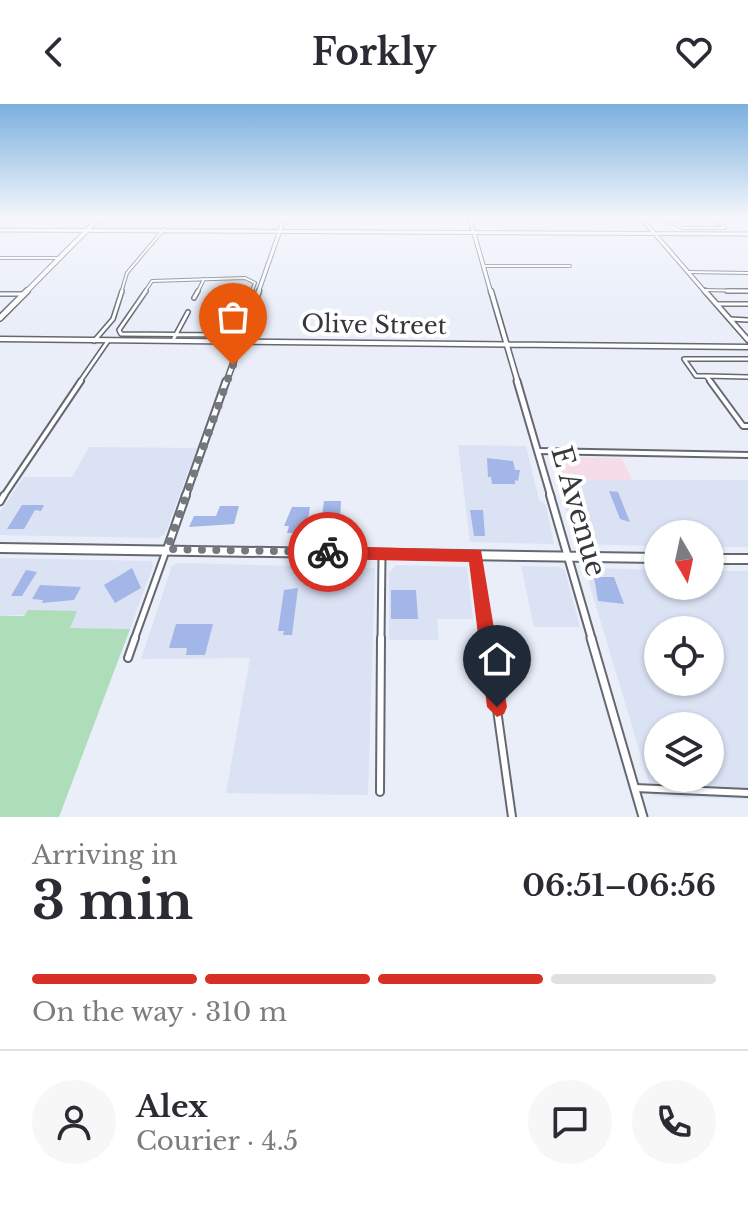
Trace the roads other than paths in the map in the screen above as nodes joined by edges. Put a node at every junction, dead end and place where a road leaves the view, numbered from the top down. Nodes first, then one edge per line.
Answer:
1 (65, 252) edge
2 (144, 252) edge
3 (272, 252) edge
4 (481, 252) edge
5 (671, 252) edge
6 (0, 258) edge
7 (59, 258) junction
8 (485, 266) junction
9 (570, 266) dead end
10 (688, 272) junction
11 (748, 273) edge
12 (205, 278) junction
13 (704, 290) junction
14 (748, 291) edge
15 (0, 294) edge
16 (23, 294) junction
17 (194, 298) dead end
18 (716, 304) junction
19 (748, 304) edge
20 (246, 305) junction
21 (254, 305) junction
22 (214, 306) dead end
23 (188, 312) dead end
24 (0, 318) edge
25 (730, 319) junction
26 (748, 320) edge
27 (746, 336) edge
28 (0, 339) edge
29 (173, 339) junction
30 (94, 341) junction
31 (108, 341) junction
32 (241, 342) junction
33 (509, 345) junction
34 (748, 347) edge
35 (748, 359) edge
36 (706, 376) junction
37 (748, 377) edge
38 (746, 426) edge
39 (538, 451) junction
40 (748, 455) edge
41 (0, 502) edge
42 (0, 548) edge
43 (167, 549) junction
44 (382, 553) junction
45 (476, 555) junction
46 (570, 557) junction
47 (644, 558) edge
48 (724, 559) edge
49 (748, 559) edge
50 (128, 658) dead end
51 (635, 788) junction
52 (380, 792) dead end
53 (748, 793) edge
54 (512, 817) edge
55 (643, 817) edge

1 - 7 main road
2 - 30 street
3 - 21 street
4 - 8 street, E Avenue
5 - 10 street
6 - 7 street
7 - 16 main road
8 - 9 street
8 - 33 street, E Avenue
10 - 11 street
10 - 13 street
12 - 17 street
12 - 20 street
12 - 29 street
13 - 14 street
13 - 18 street
15 - 16 street
16 - 24 main road
18 - 19 street
18 - 25 street
20 - 21 street
20 - 22 street
20 - 29 street
21 - 32 street
23 - 29 street
25 - 26 street
25 - 27 street
28 - 30 street, Olive Street
29 - 31 street, Olive Street
29 - 32 street, Olive Street
30 - 31 street, Olive Street
31 - 41 street
32 - 33 street, Olive Street
32 - 43 street
33 - 34 street, Olive Street
33 - 39 street, E Avenue
35 - 36 street
36 - 37 street
36 - 38 street
39 - 40 street
39 - 46 street, E Avenue
42 - 43 main road
43 - 44 main road
43 - 50 street
44 - 45 main road
44 - 52 street
45 - 46 main road
45 - 54 street
46 - 47 main road
46 - 51 street, E Avenue
48 - 49 main road
51 - 53 street
51 - 55 street, E Avenue

